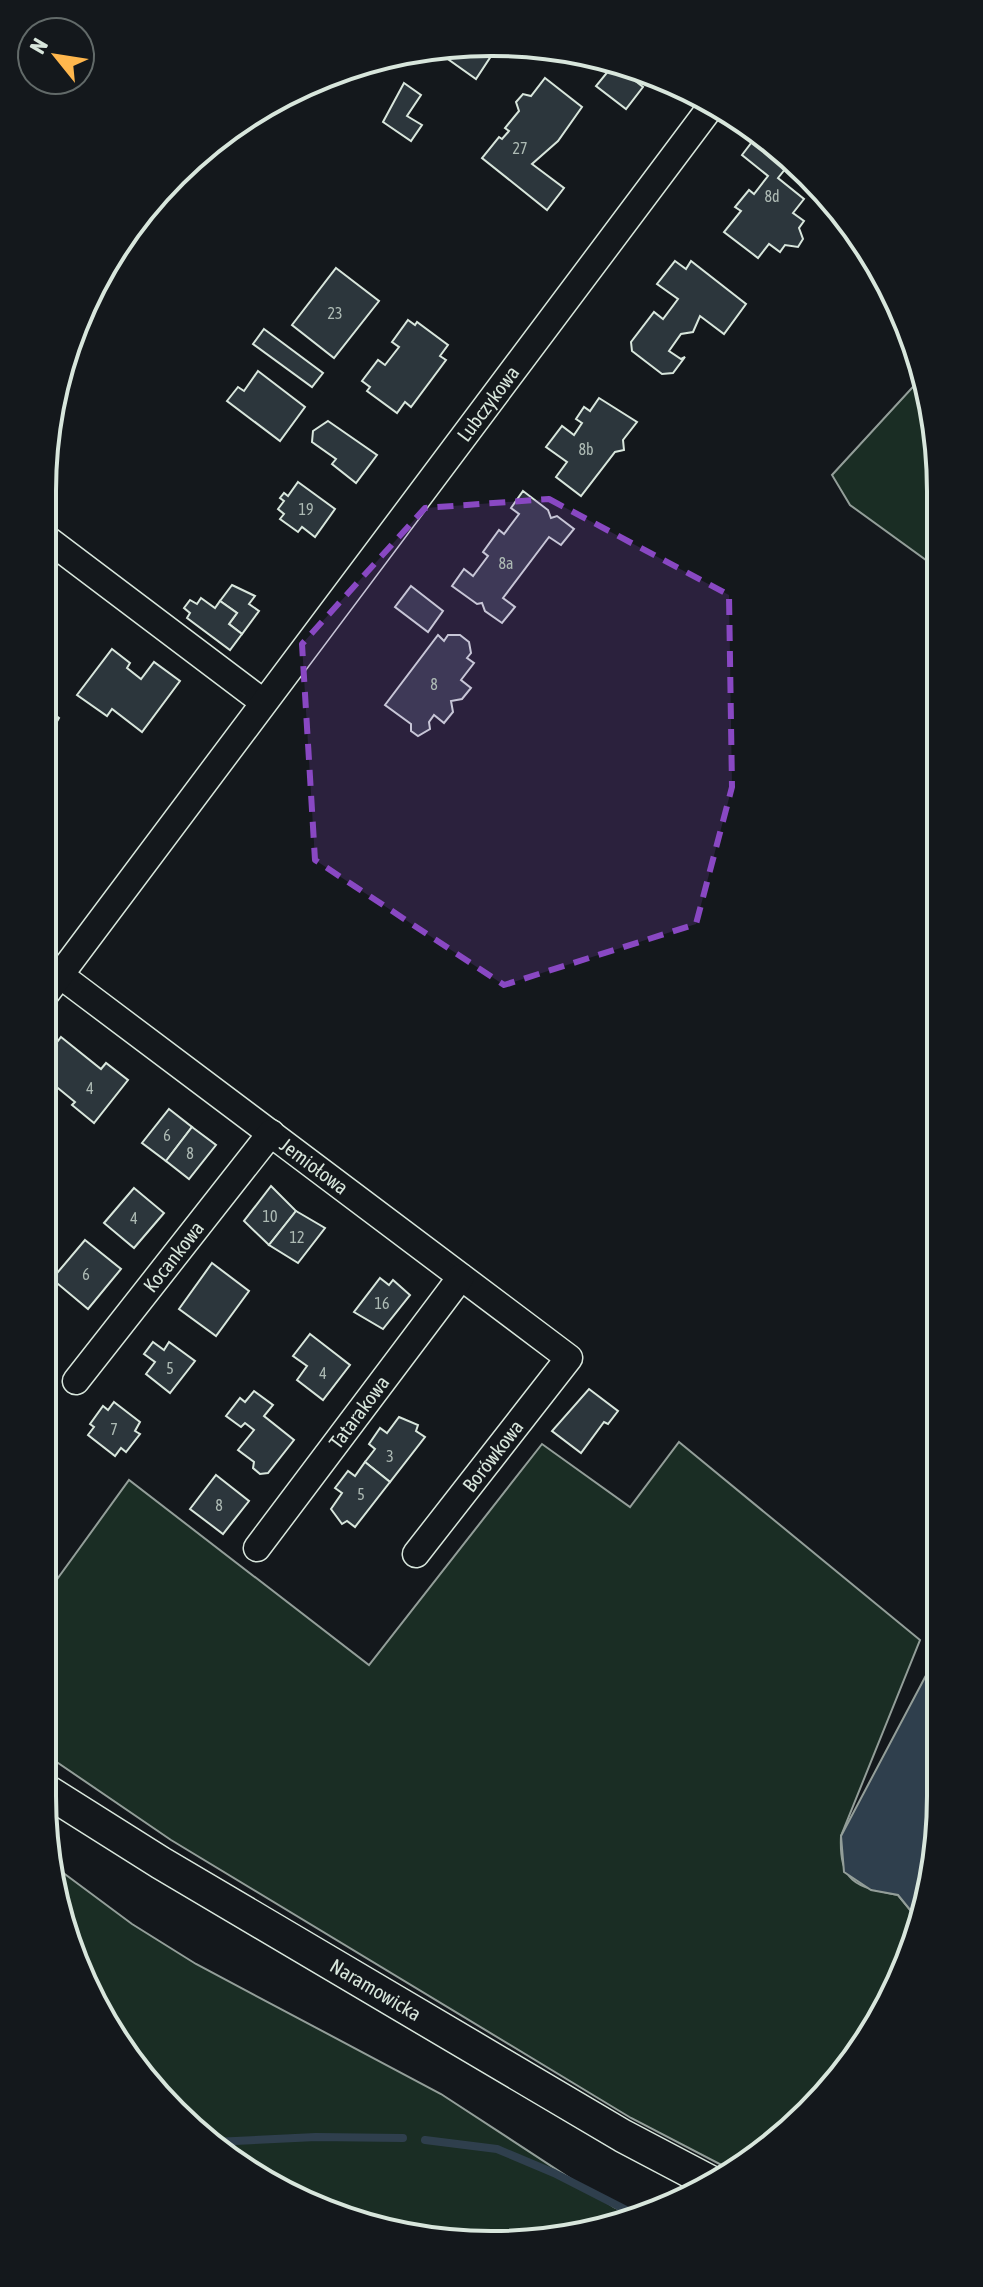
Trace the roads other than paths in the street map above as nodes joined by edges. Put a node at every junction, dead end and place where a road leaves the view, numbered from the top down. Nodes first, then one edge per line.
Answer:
1 (706, 113) edge
2 (56, 546) edge
3 (263, 702) junction
4 (60, 975) junction
5 (56, 980) edge
6 (271, 1133) junction
7 (461, 1277) junction
8 (569, 1358) joint
9 (76, 1381) dead end
10 (257, 1548) dead end
11 (416, 1554) dead end
12 (56, 1797) edge
13 (701, 2177) edge

1 - 3 street, Lubczykowa
2 - 3 street
3 - 4 street, Lubczykowa
4 - 5 street, Lubczykowa
4 - 6 street, Jemiołowa
6 - 7 street, Jemiołowa
6 - 9 street, Kocankowa
7 - 8 street, Jemiołowa
7 - 10 street, Tatarakowa
8 - 11 street, Borówkowa
12 - 13 street, Naramowicka

